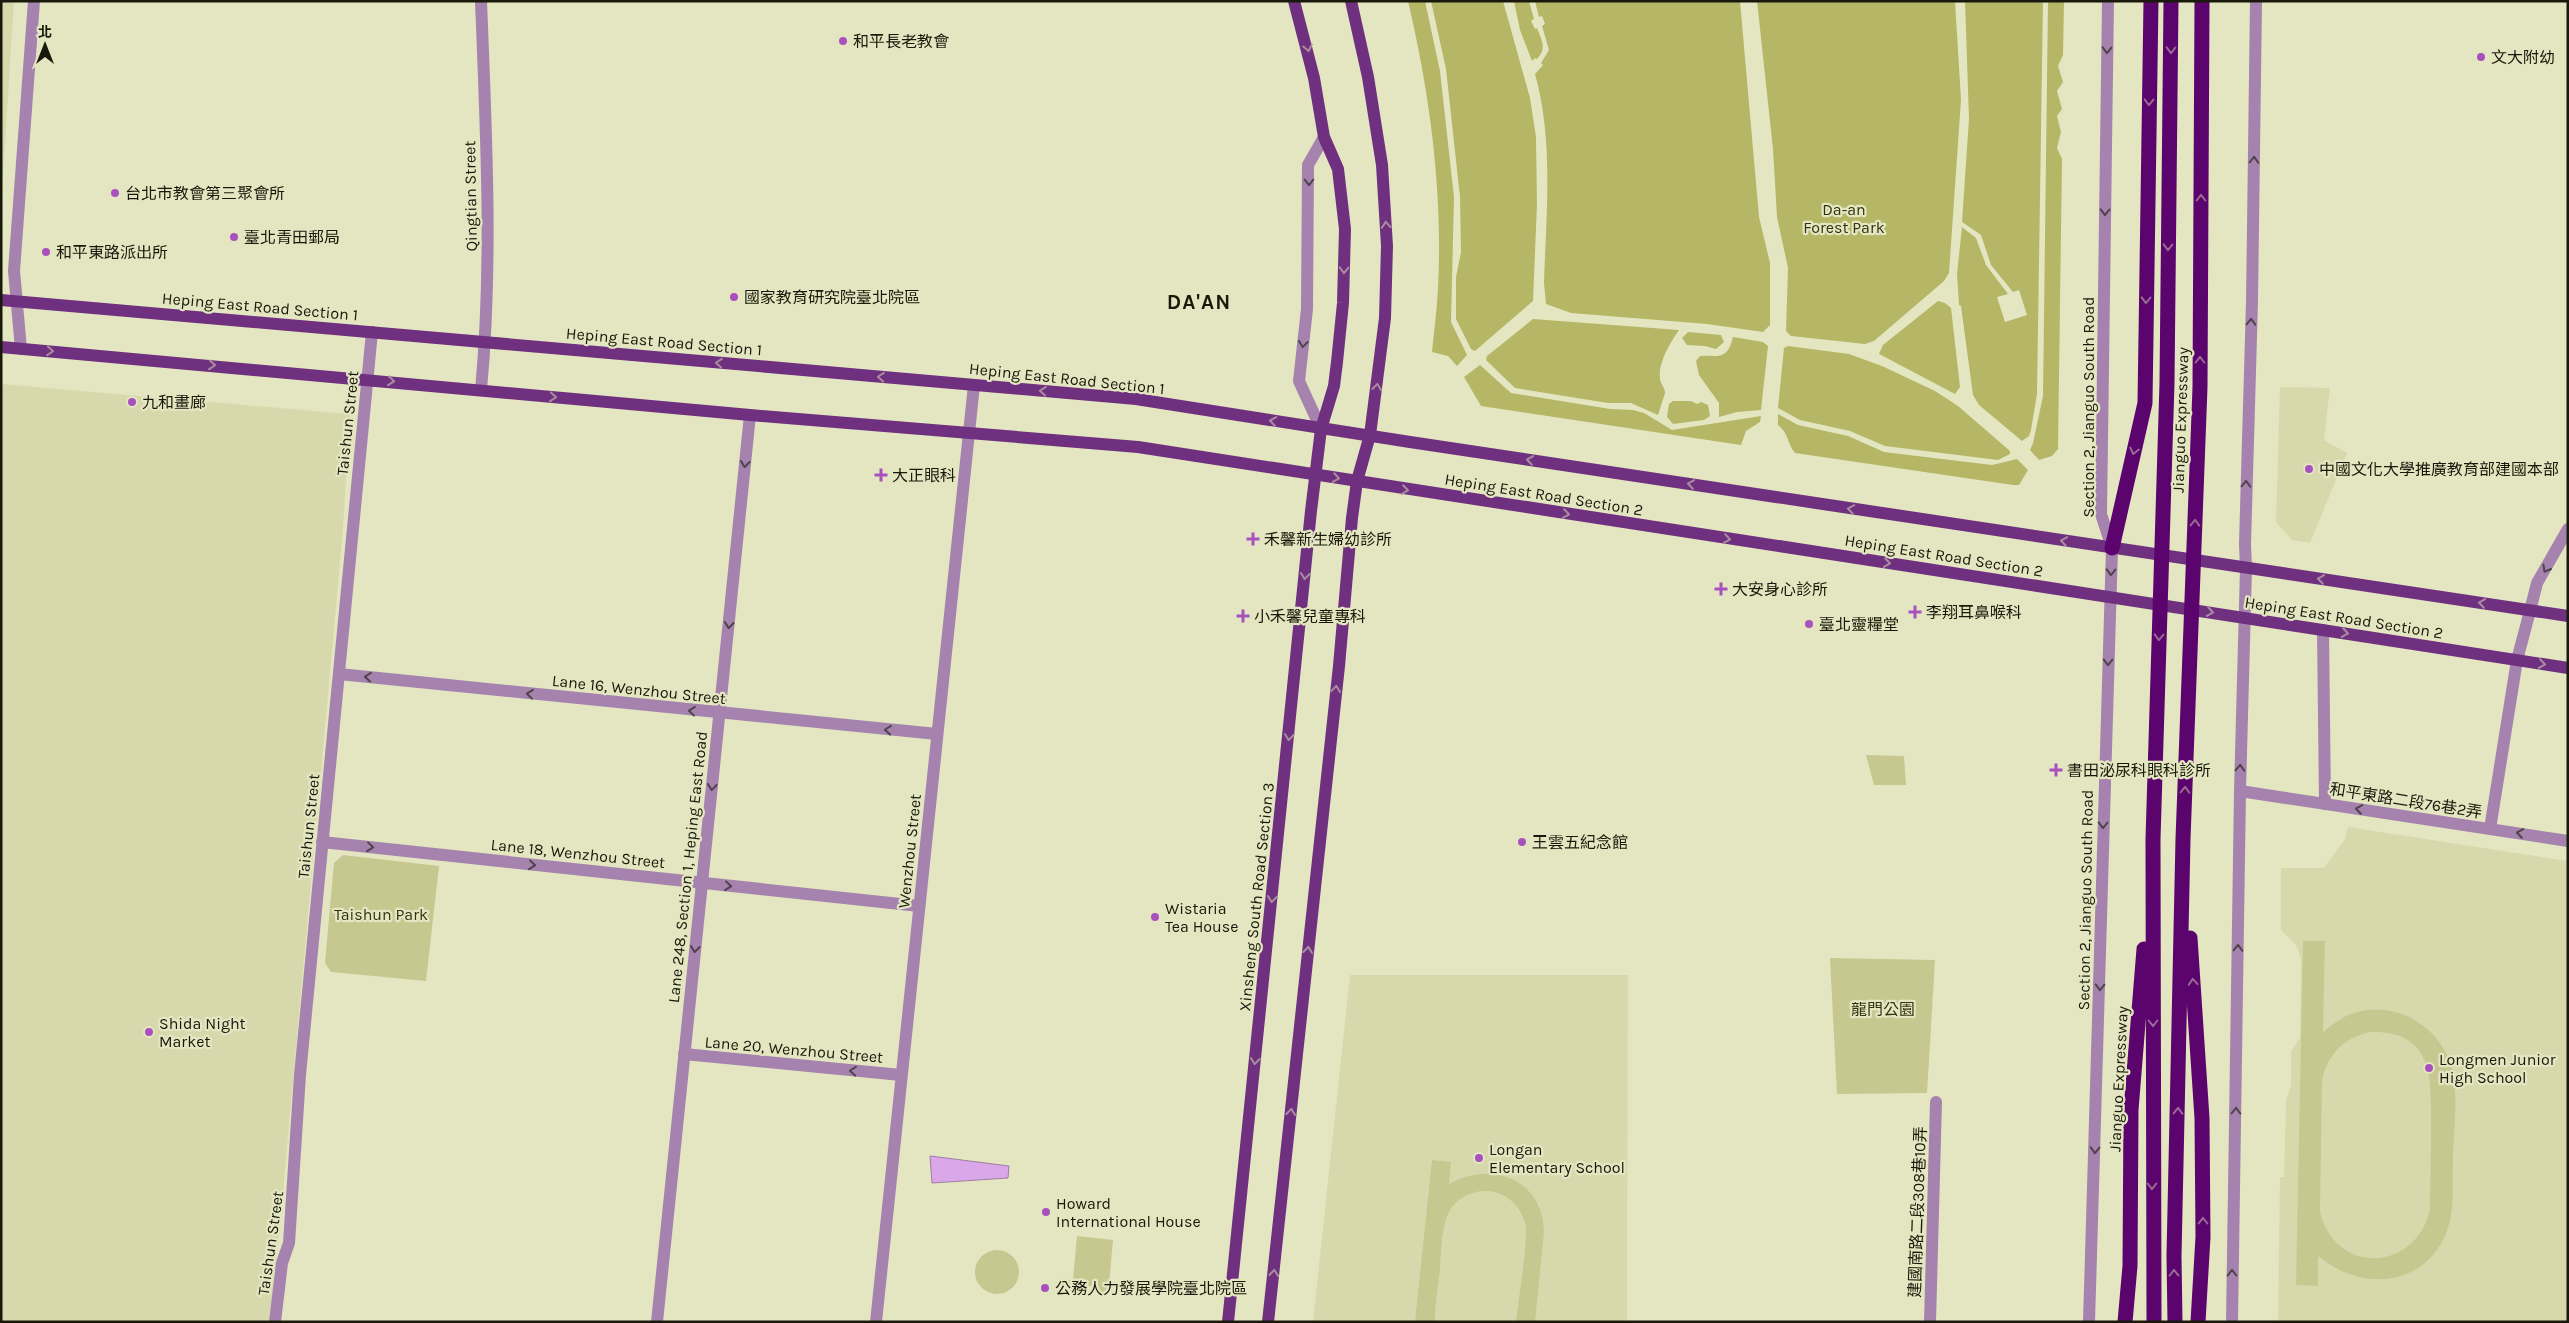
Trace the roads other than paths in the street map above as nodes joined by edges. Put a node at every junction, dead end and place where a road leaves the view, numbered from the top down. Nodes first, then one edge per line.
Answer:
1 (34, 1) edge
2 (481, 1) edge
3 (1294, 1) edge
4 (1351, 1) edge
5 (2108, 1) edge
6 (2151, 1) edge
7 (2171, 1) edge
8 (2202, 1) edge
9 (2256, 1) edge
10 (1324, 137) junction
11 (1, 300) edge
12 (17, 301) junction
13 (372, 332) junction
14 (485, 342) junction
15 (1, 347) edge
16 (22, 349) junction
17 (368, 379) junction
18 (974, 384) junction
19 (480, 390) junction
20 (750, 415) junction
21 (1322, 429) junction
22 (968, 434) junction
23 (1370, 435) junction
24 (1316, 475) junction
25 (1357, 481) junction
26 (2568, 530) edge
27 (2112, 548) junction
28 (2246, 568) junction
29 (2110, 596) junction
30 (2530, 610) junction
31 (2568, 616) edge
32 (2245, 618) junction
33 (2323, 630) junction
34 (2517, 660) junction
35 (2568, 668) edge
36 (339, 674) junction
37 (720, 714) junction
38 (937, 734) junction
39 (2240, 791) junction
40 (2325, 804) junction
41 (2490, 829) junction
42 (2153, 839) junction
43 (2184, 839) junction
44 (2568, 841) edge
45 (322, 842) junction
46 (702, 883) junction
47 (920, 906) junction
48 (684, 1054) junction
49 (901, 1075) junction
50 (1936, 1102) dead end
51 (2088, 1321) edge
52 (275, 1322) edge
53 (657, 1322) edge
54 (876, 1322) edge
55 (1228, 1322) edge
56 (1268, 1322) edge
57 (1930, 1322) edge
58 (2125, 1322) edge
59 (2154, 1322) edge
60 (2175, 1322) edge
61 (2198, 1322) edge
62 (2232, 1322) edge

1 - 12 street
2 - 14 street, Qingtian Street
3 -> 10 main road, Xinsheng South Road Section 3
23 -> 4 main road
5 -> 27 street, Section 2, Jianguo South Road
6 -> 27 highway
7 -> 42 highway, Jianguo Expressway
43 -> 8 highway, Jianguo Expressway
28 -> 9 street
10 -> 21 main road, Xinsheng South Road Section 3
10 -> 21 street
11 - 12 main road, Heping East Road Section 1
12 - 13 main road, Heping East Road Section 1
12 - 16 street
13 - 14 main road, Heping East Road Section 1
13 - 17 street, Taishun Street
18 -> 14 main road, Heping East Road Section 1
14 - 19 street, Qingtian Street
15 - 16 main road
16 -> 17 main road
17 -> 19 main road
17 - 36 street, Taishun Street
21 -> 18 main road, Heping East Road Section 1
18 - 22 street, Wenzhou Street
19 -> 20 main road
20 - 22 main road
20 -> 37 street, Lane 248, Section 1, Heping East Road
21 - 23 main road, Heping East Road Section 2
21 - 24 main road, Xinsheng South Road Section 3
22 - 24 main road
22 - 38 street, Wenzhou Street
23 - 25 main road
27 -> 23 main road, Heping East Road Section 2
24 -> 25 main road, Heping East Road Section 2
24 -> 55 main road, Xinsheng South Road Section 3
25 -> 29 main road, Heping East Road Section 2
56 -> 25 main road
26 -> 30 street
27 - 28 main road, Heping East Road Section 2
27 -> 29 street, Section 2, Jianguo South Road
30 -> 28 main road, Heping East Road Section 2
28 - 32 street
29 -> 32 main road, Heping East Road Section 2
29 -> 51 street, Section 2, Jianguo South Road
30 - 31 main road, Heping East Road Section 2
30 - 34 street
32 - 33 main road, Heping East Road Section 2
39 -> 32 street
33 -> 34 main road, Heping East Road Section 2
33 - 40 street
34 -> 35 main road, Heping East Road Section 2
34 - 41 street
37 -> 36 street, Lane 16, Wenzhou Street
36 - 45 street, Taishun Street
38 -> 37 street, Lane 16, Wenzhou Street
37 -> 46 street, Lane 248, Section 1, Heping East Road
38 - 47 street, Wenzhou Street
39 - 40 street, 和平東路二段76巷2弄
62 -> 39 street
41 -> 40 street, 和平東路二段76巷2弄
44 -> 41 street, 和平東路二段76巷2弄
42 - 58 highway, Jianguo Expressway
42 -> 59 highway, Jianguo Expressway
60 -> 43 highway, Jianguo Expressway
61 -> 43 highway, Jianguo Expressway
45 -> 46 street, Lane 18, Wenzhou Street
45 - 52 street, Taishun Street
46 -> 47 street, Lane 18, Wenzhou Street
46 -> 48 street, Lane 248, Section 1, Heping East Road
47 - 49 street, Wenzhou Street
49 -> 48 street, Lane 20, Wenzhou Street
48 - 53 street, Lane 248, Section 1, Heping East Road
49 - 54 street, Wenzhou Street
50 - 57 street, 建國南路二段308巷10弄

